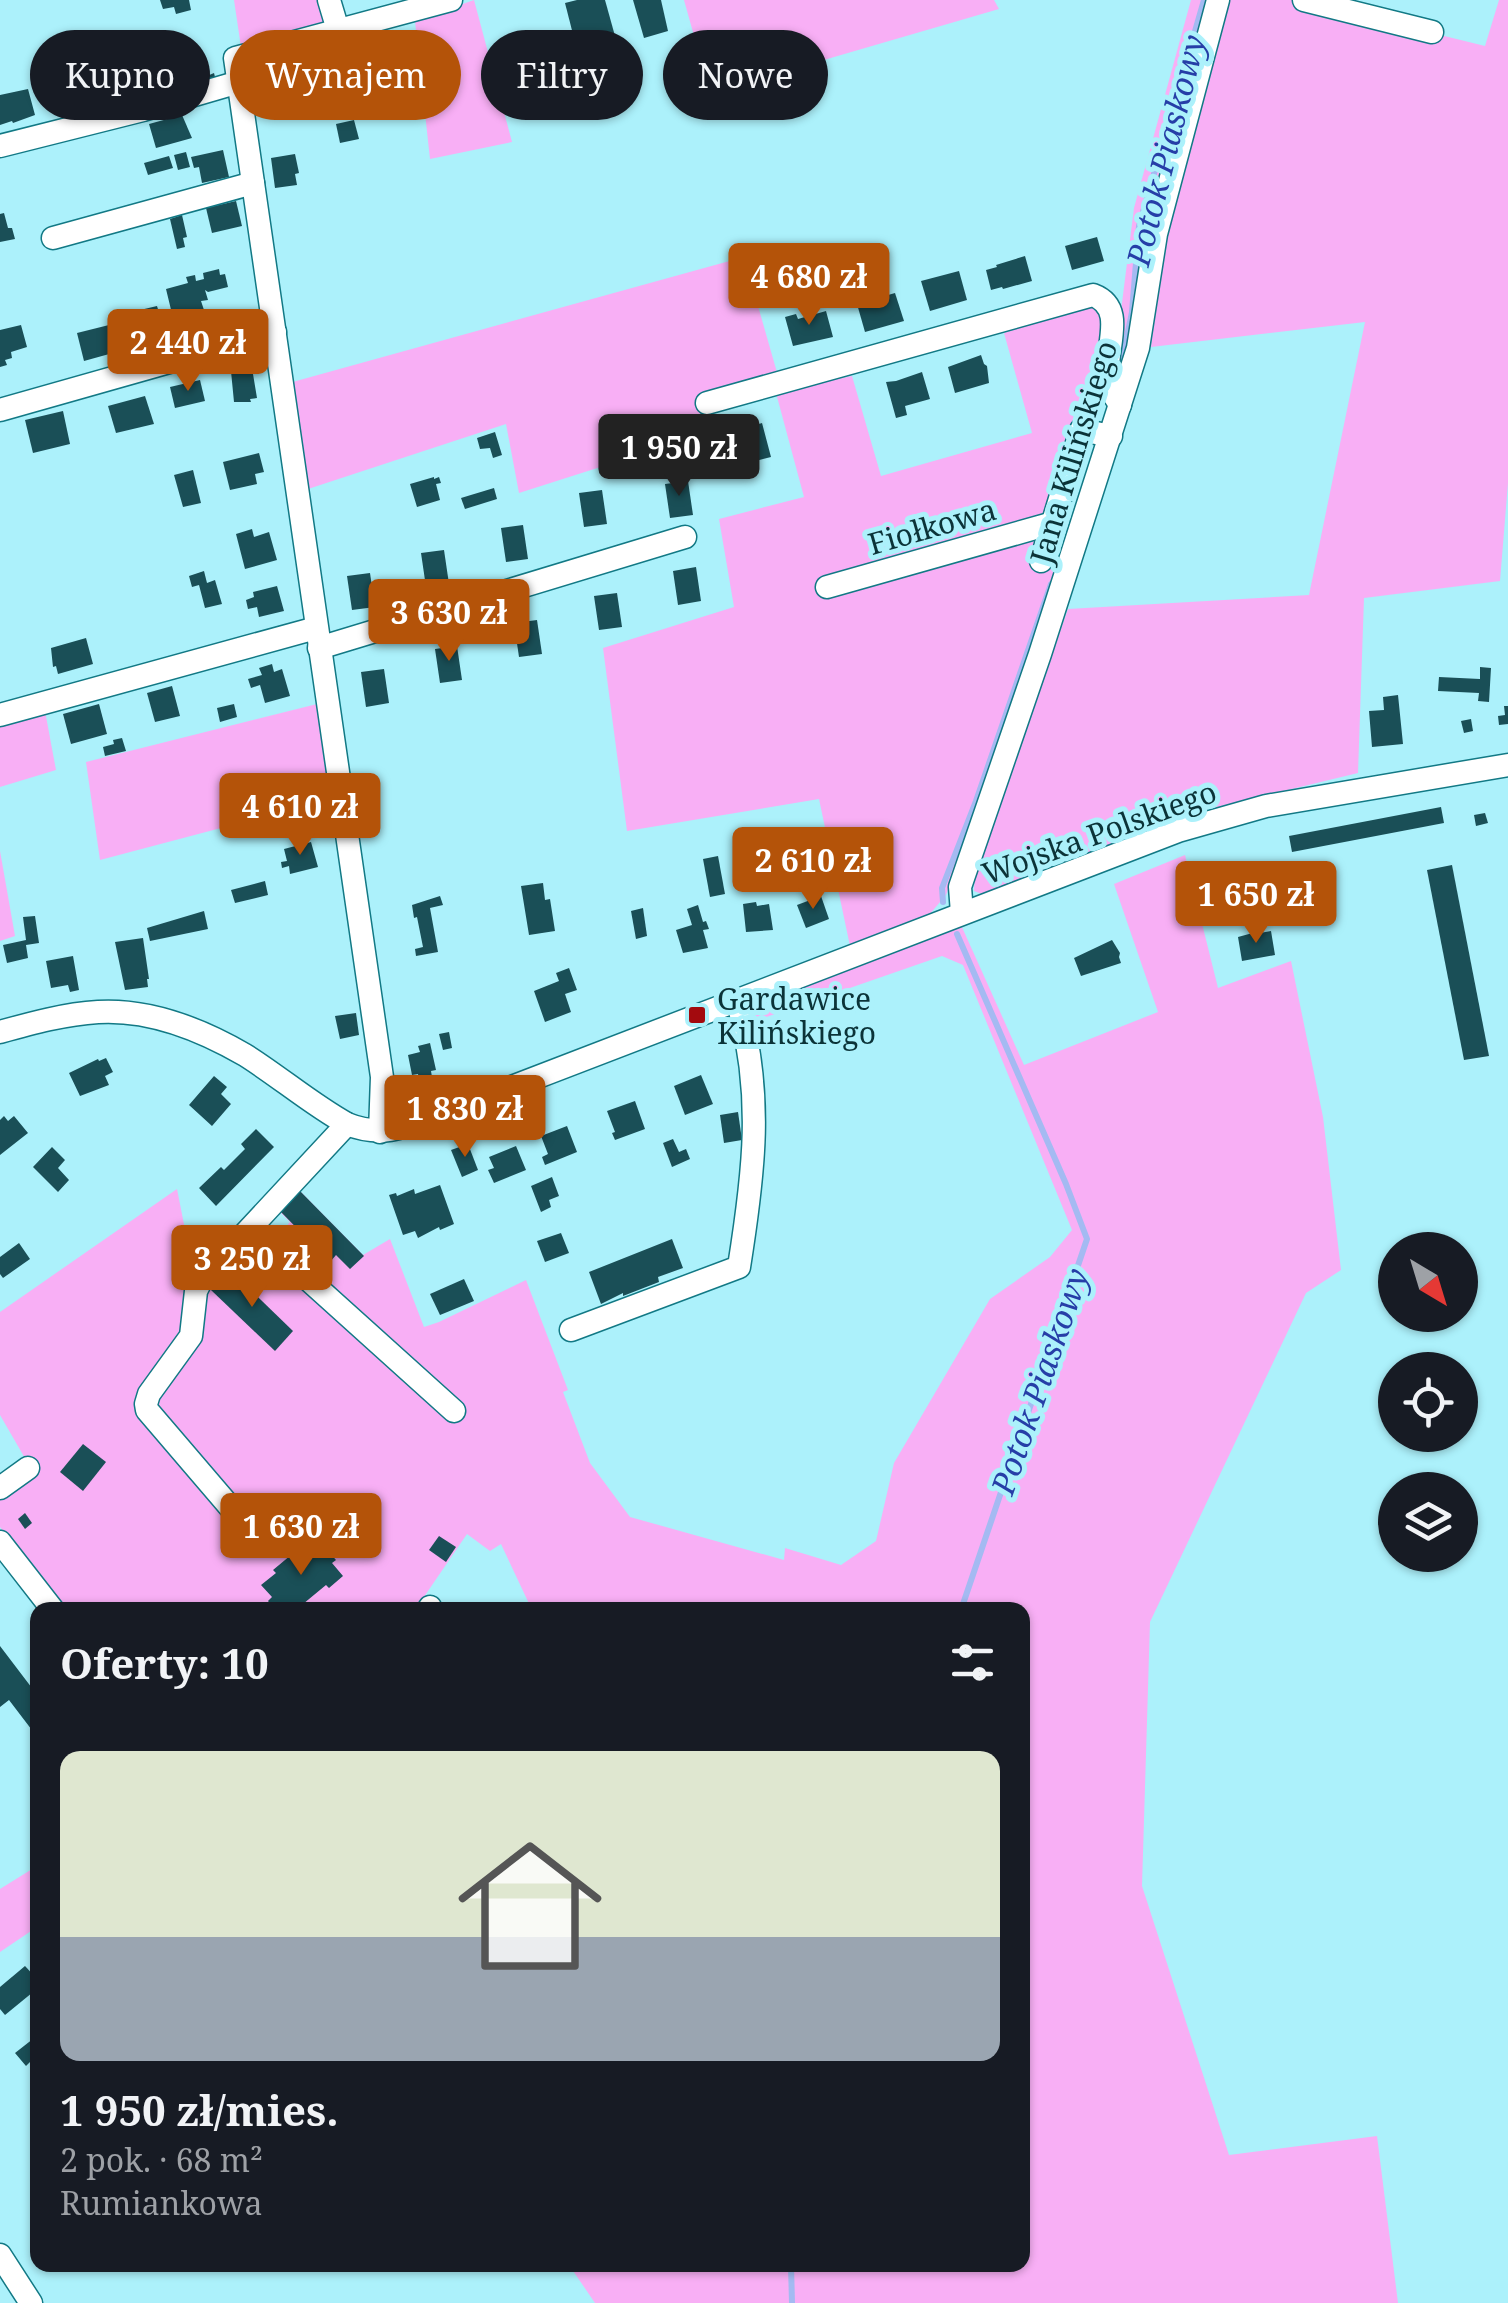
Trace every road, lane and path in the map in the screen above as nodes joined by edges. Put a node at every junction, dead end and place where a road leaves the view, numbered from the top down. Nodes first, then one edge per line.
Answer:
1 (329, 0) edge
2 (451, 0) edge
3 (1218, 0) edge
4 (1304, 0) edge
5 (338, 30) joint
6 (1432, 32) dead end
7 (230, 84) edge
8 (244, 120) edge
9 (0, 146) edge
10 (253, 183) junction
11 (53, 238) dead end
12 (276, 332) junction
13 (707, 404) dead end
14 (1120, 406) junction
15 (0, 410) edge
16 (1110, 436) junction
17 (1053, 523) junction
18 (685, 538) dead end
19 (1041, 561) dead end
20 (827, 587) dead end
21 (317, 638) junction
22 (0, 715) edge
23 (1508, 765) edge
24 (962, 913) junction
25 (737, 1000) junction
26 (0, 1032) edge
27 (347, 1124) junction
28 (380, 1132) junction
29 (251, 1228) junction
30 (571, 1330) dead end
31 (454, 1410) dead end
32 (28, 1468) dead end
33 (0, 1488) edge
34 (230, 1507) dead end
35 (0, 1542) edge
36 (48, 1602) edge
37 (1, 2259) edge
38 (31, 2303) edge

1 - 5 street
2 - 5 street
3 - 14 street, Jana Kilińskiego
4 - 6 street
7 - 9 street
8 - 10 street
10 - 11 street
10 - 12 street
12 - 15 street
12 - 21 street
13 - 14 street
14 - 16 street, Jana Kilińskiego
16 - 17 street
16 - 24 street, Jana Kilińskiego
17 - 19 street
17 - 20 street, Fiołkowa
18 - 21 street
21 - 22 street
21 - 28 street
23 - 24 street, Wojska Polskiego
24 - 25 street, Wojska Polskiego
25 - 28 street, Wojska Polskiego
25 - 30 street
26 - 27 street, Wojska Polskiego
27 - 28 street, Wojska Polskiego
27 - 29 street
29 - 31 street
29 - 34 street
32 - 33 street
35 - 36 street
37 - 38 street

